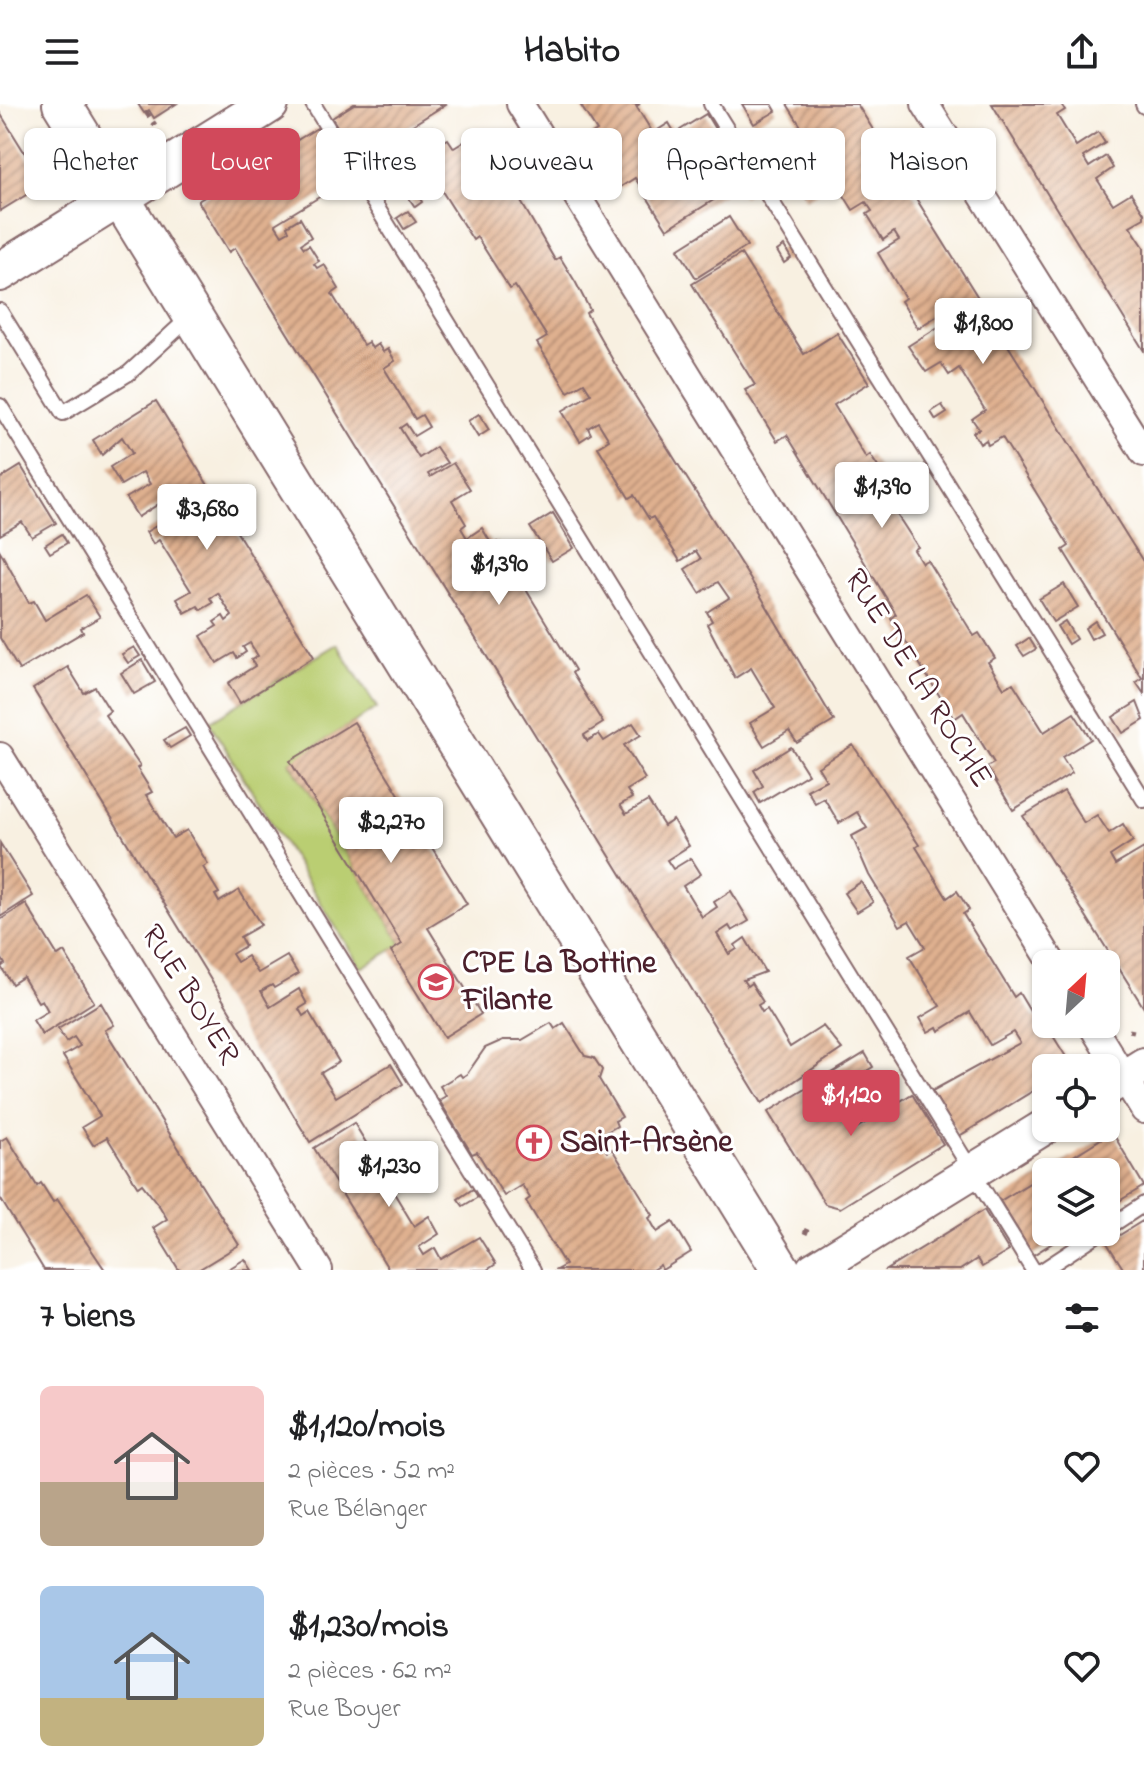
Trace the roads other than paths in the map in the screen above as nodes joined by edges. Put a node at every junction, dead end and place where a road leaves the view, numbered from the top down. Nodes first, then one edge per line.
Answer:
1 (62, 104) edge
2 (269, 104) edge
3 (313, 104) edge
4 (520, 104) edge
5 (711, 104) edge
6 (925, 104) edge
7 (77, 128) edge
8 (166, 168) edge
9 (114, 200) edge
10 (121, 200) edge
11 (0, 272) edge
12 (0, 311) edge
13 (192, 315) junction
14 (0, 406) edge
15 (1144, 453) edge
16 (0, 756) edge
17 (1144, 800) edge
18 (1044, 950) edge
19 (1100, 1038) edge
20 (1125, 1077) edge
21 (1144, 1110) edge
22 (1032, 1135) edge
23 (971, 1173) junction
24 (1144, 1204) edge
25 (1120, 1220) edge
26 (1080, 1246) edge
27 (319, 1270) edge
28 (533, 1270) edge
29 (781, 1270) edge
30 (813, 1270) edge
31 (1033, 1270) edge
32 (1043, 1270) edge

1 - 7 main road
2 - 8 main road
3 - 23 lane
4 - 18 street, RUE DE LA ROCHE
5 - 17 lane
6 - 15 street
9 - 11 main road
10 - 13 main road
12 - 13 lane
13 - 29 main road
14 - 28 lane
16 - 27 street, RUE BOYER
19 - 20 street
20 - 21 street
22 - 23 street
23 - 30 street
23 - 31 lane
24 - 25 lane
26 - 32 lane

